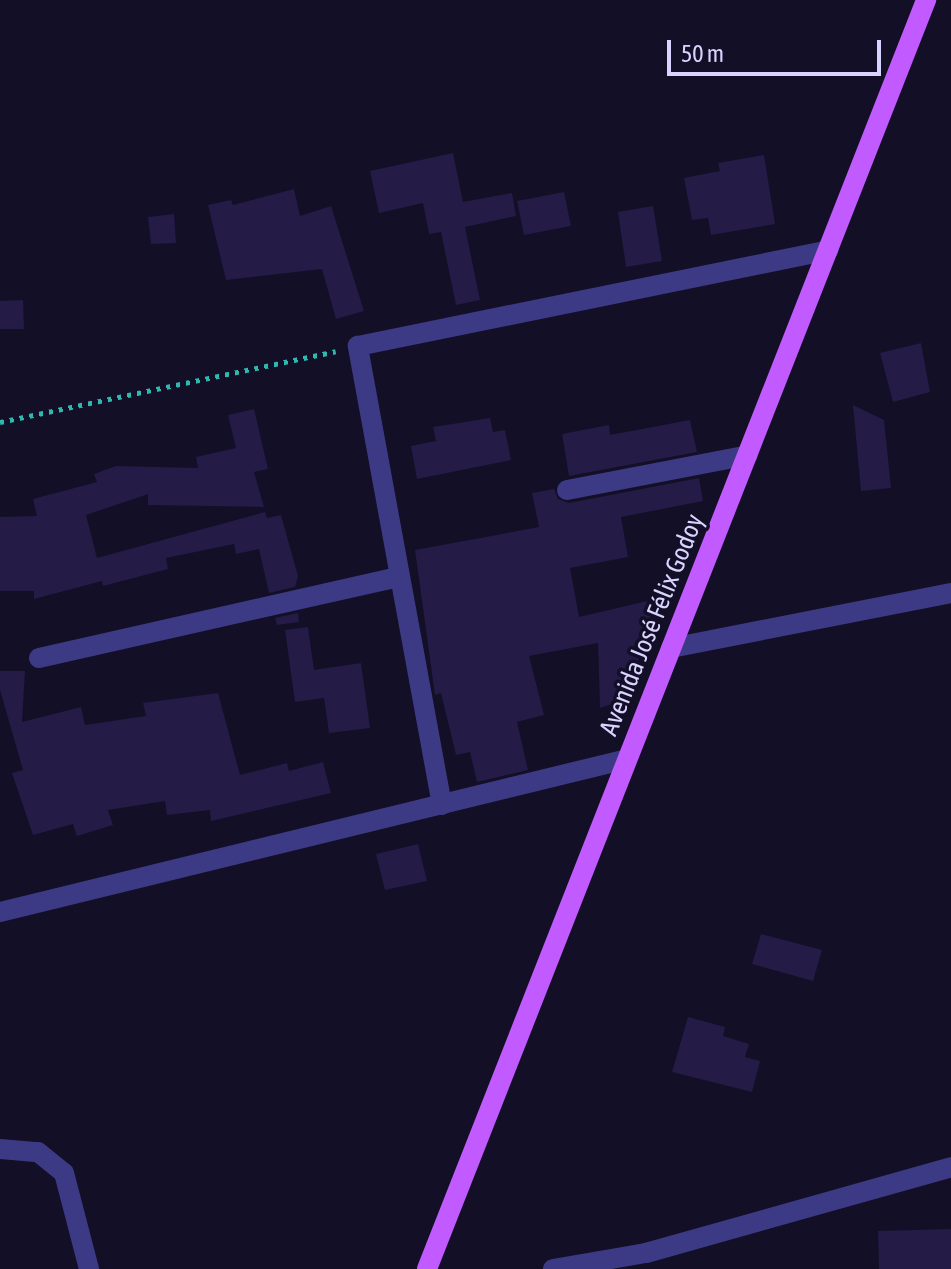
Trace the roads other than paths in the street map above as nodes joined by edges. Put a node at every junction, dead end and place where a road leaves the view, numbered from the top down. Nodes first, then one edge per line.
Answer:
1 (926, 0) edge
2 (828, 250) junction
3 (748, 455) junction
4 (567, 490) dead end
5 (399, 577) junction
6 (951, 593) edge
7 (671, 648) junction
8 (39, 658) dead end
9 (627, 759) junction
10 (442, 805) junction
11 (0, 912) edge
12 (0, 1149) edge
13 (951, 1167) edge
14 (646, 1261) edge
15 (89, 1269) edge
16 (427, 1269) edge
17 (553, 1269) edge

1 - 2 main road, Avenida José Félix Godoy
2 - 3 main road, Avenida José Félix Godoy
2 - 5 street
3 - 4 street
3 - 7 main road, Avenida José Félix Godoy
5 - 8 street
5 - 10 street
6 - 7 street
7 - 9 main road, Avenida José Félix Godoy
9 - 10 street
9 - 16 main road, Avenida José Félix Godoy
10 - 11 street
12 - 15 street
13 - 14 street
14 - 17 street

